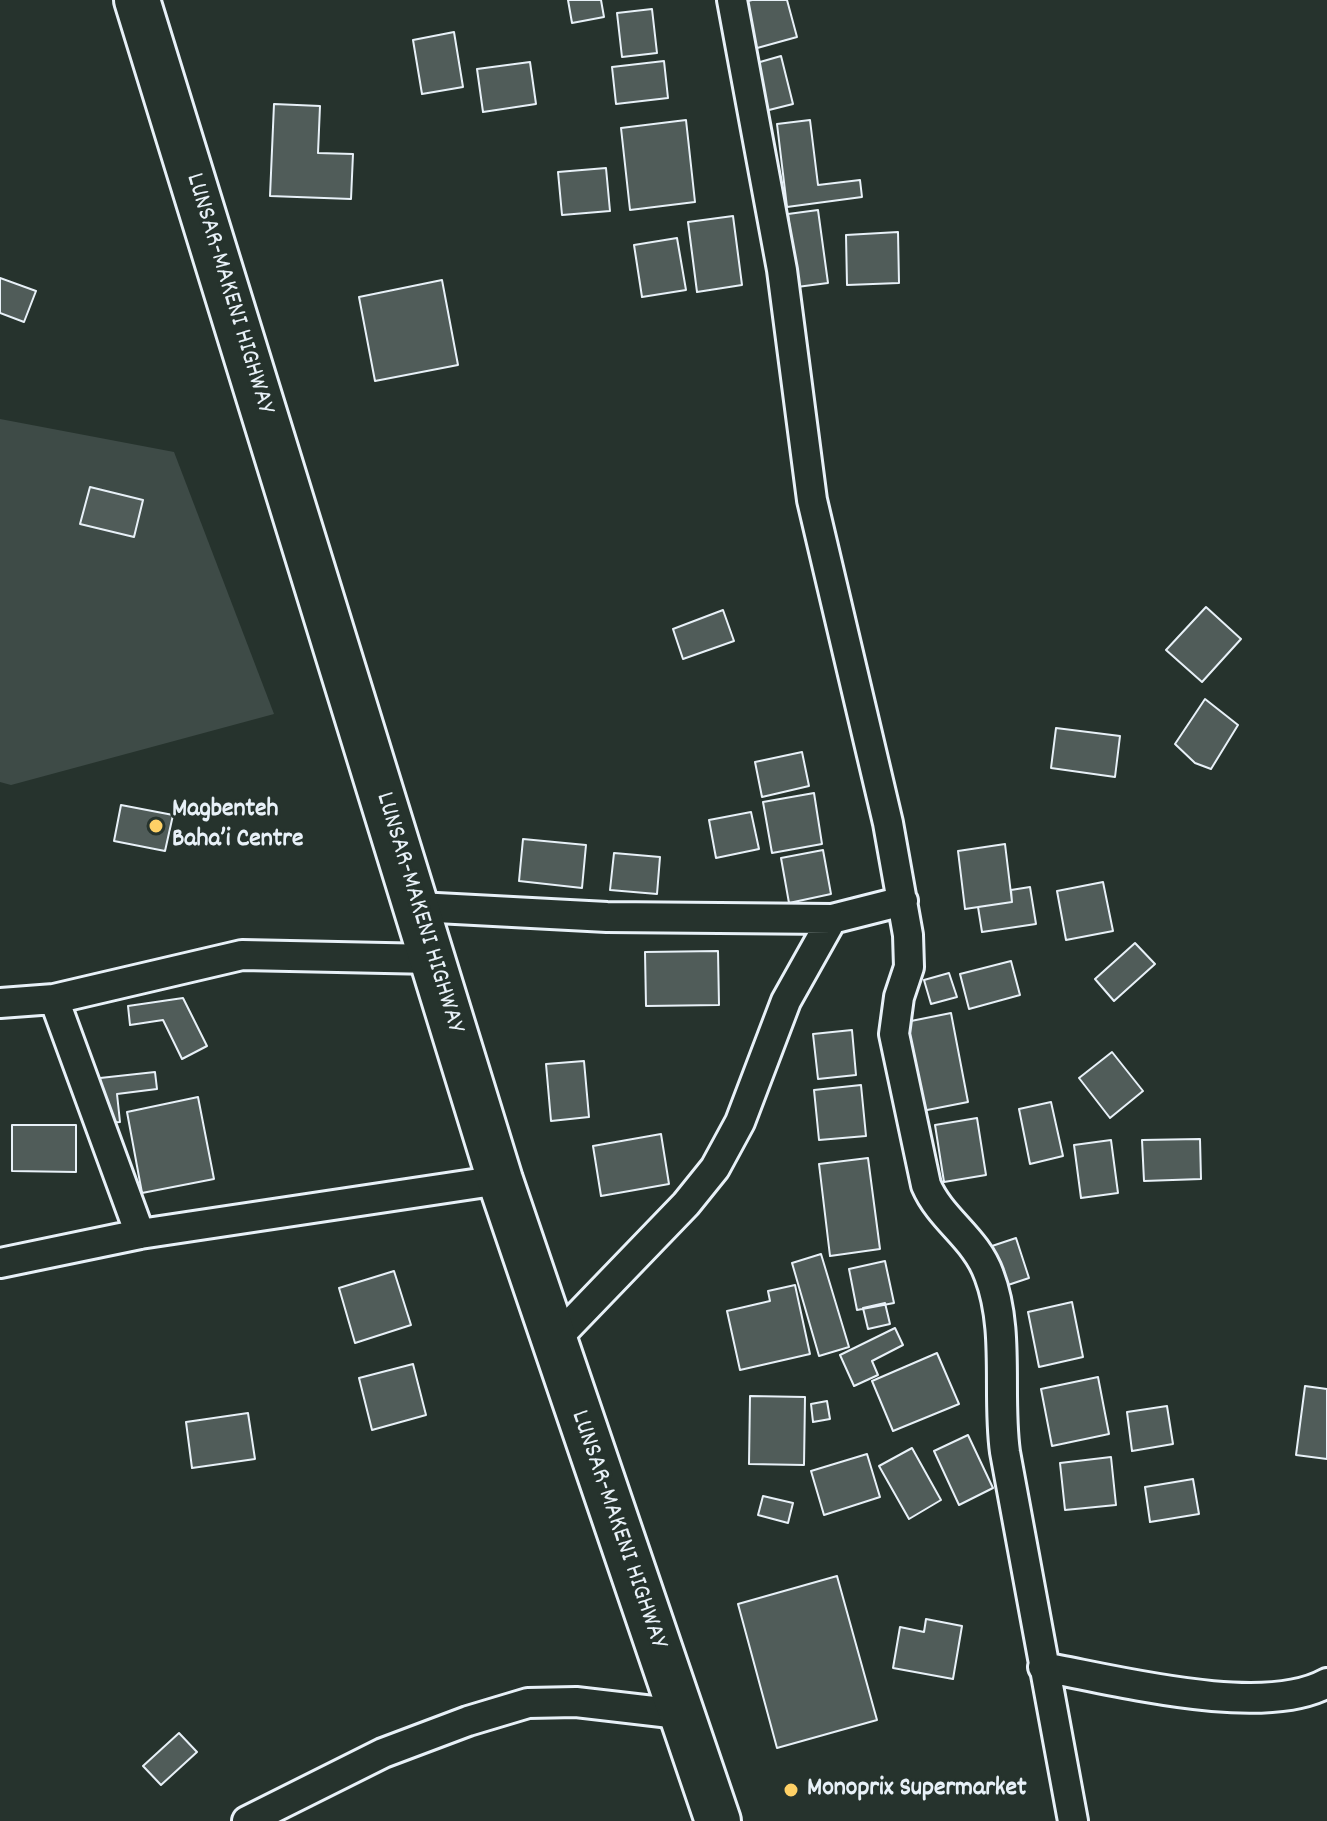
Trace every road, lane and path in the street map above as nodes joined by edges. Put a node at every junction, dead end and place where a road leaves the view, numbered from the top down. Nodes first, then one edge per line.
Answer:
1 (137, 0) edge
2 (732, 0) edge
3 (903, 901) junction
4 (418, 907) junction
5 (832, 919) junction
6 (433, 959) junction
7 (54, 999) junction
8 (0, 1003) edge
9 (500, 1180) junction
10 (140, 1234) junction
11 (0, 1263) edge
12 (553, 1342) junction
13 (1043, 1667) junction
14 (1327, 1683) edge
15 (679, 1714) junction
16 (260, 1817) edge
17 (718, 1821) edge
18 (1073, 1821) edge

1 - 4 main road, LUNSAR-MAKENI HIGHWAY
2 - 3 street
3 - 5 street
3 - 13 street
4 - 5 street
4 - 6 main road, LUNSAR-MAKENI HIGHWAY
5 - 12 street
6 - 7 street
6 - 9 main road, LUNSAR-MAKENI HIGHWAY
7 - 8 street
7 - 10 street
9 - 10 street
9 - 12 main road, LUNSAR-MAKENI HIGHWAY
10 - 11 street
12 - 15 main road, LUNSAR-MAKENI HIGHWAY
13 - 14 street
13 - 18 street
15 - 16 street
15 - 17 main road, LUNSAR-MAKENI HIGHWAY

